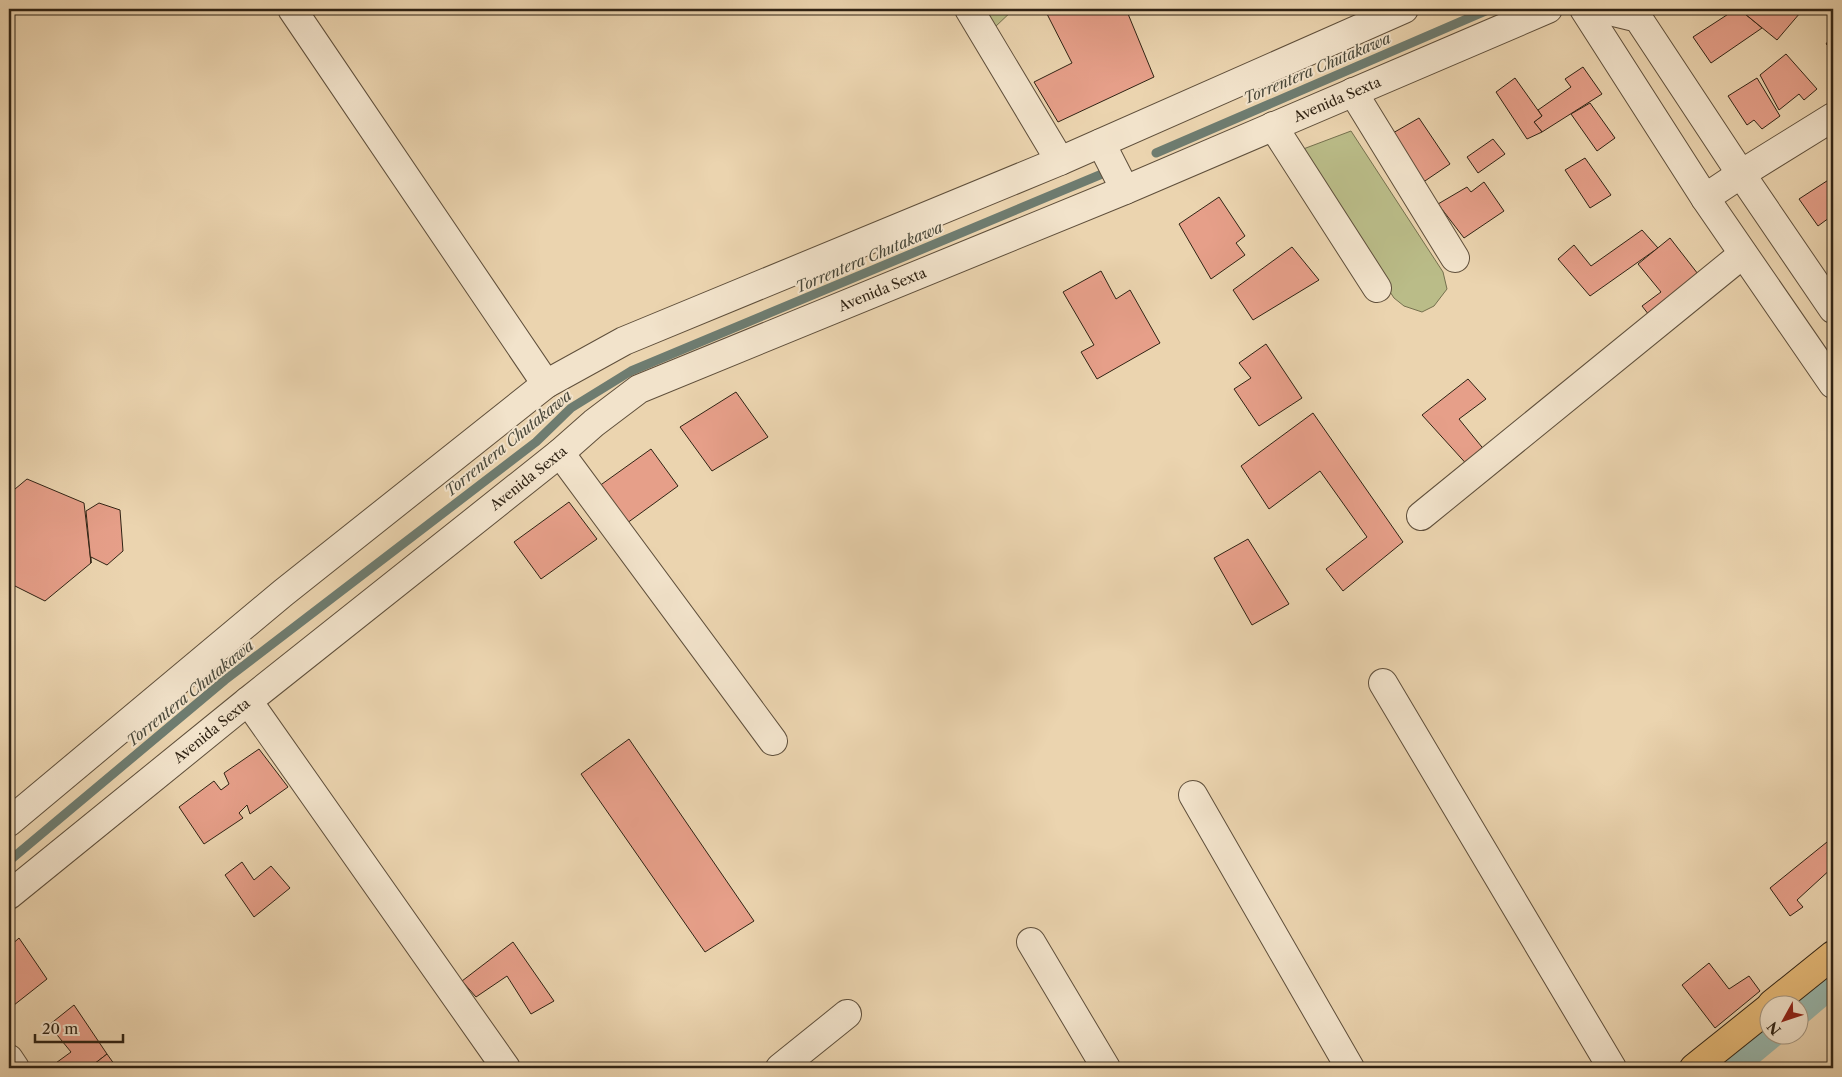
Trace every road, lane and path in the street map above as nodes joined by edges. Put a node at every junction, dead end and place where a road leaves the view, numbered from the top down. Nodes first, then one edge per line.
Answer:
1 (292, 9) edge
2 (969, 9) edge
3 (1404, 9) edge
4 (1548, 9) edge
5 (1584, 9) edge
6 (1601, 9) edge
7 (1353, 92) junction
8 (1833, 116) edge
9 (1273, 126) junction
10 (1101, 143) junction
11 (1060, 161) junction
12 (1741, 174) junction
13 (1120, 180) junction
14 (1705, 198) junction
15 (1743, 254) junction
16 (1455, 258) dead end
17 (1377, 288) dead end
18 (1833, 309) edge
19 (546, 384) junction
20 (1833, 384) edge
21 (560, 453) junction
22 (1420, 516) dead end
23 (1383, 683) dead end
24 (248, 701) junction
25 (774, 741) dead end
26 (1193, 795) dead end
27 (9, 822) edge
28 (9, 895) edge
29 (1031, 942) dead end
30 (1833, 955) edge
31 (1786, 994) edge
32 (847, 1014) dead end
33 (1760, 1015) edge
34 (9, 1059) edge
35 (15, 1068) edge
36 (506, 1068) edge
37 (780, 1068) edge
38 (1106, 1068) edge
39 (1350, 1068) edge
40 (1612, 1068) edge
41 (1694, 1068) edge

1 - 19 street
2 - 11 street
3 - 10 street
4 - 7 street, Avenida Sexta
5 - 14 street
6 - 12 street
7 - 9 street, Avenida Sexta
7 - 16 street
8 - 12 street
9 - 13 street, Avenida Sexta
9 - 17 street
10 - 11 street
10 - 13 street
11 - 19 street
12 - 14 street
12 - 18 street
13 - 21 street, Avenida Sexta
14 - 15 street
15 - 20 street
15 - 22 street
19 - 27 street
21 - 24 street, Avenida Sexta
21 - 25 street
23 - 40 street
24 - 28 street, Avenida Sexta
24 - 36 street
26 - 39 street
29 - 38 street
30 - 31 main road
32 - 37 street
33 - 41 main road
34 - 35 street

